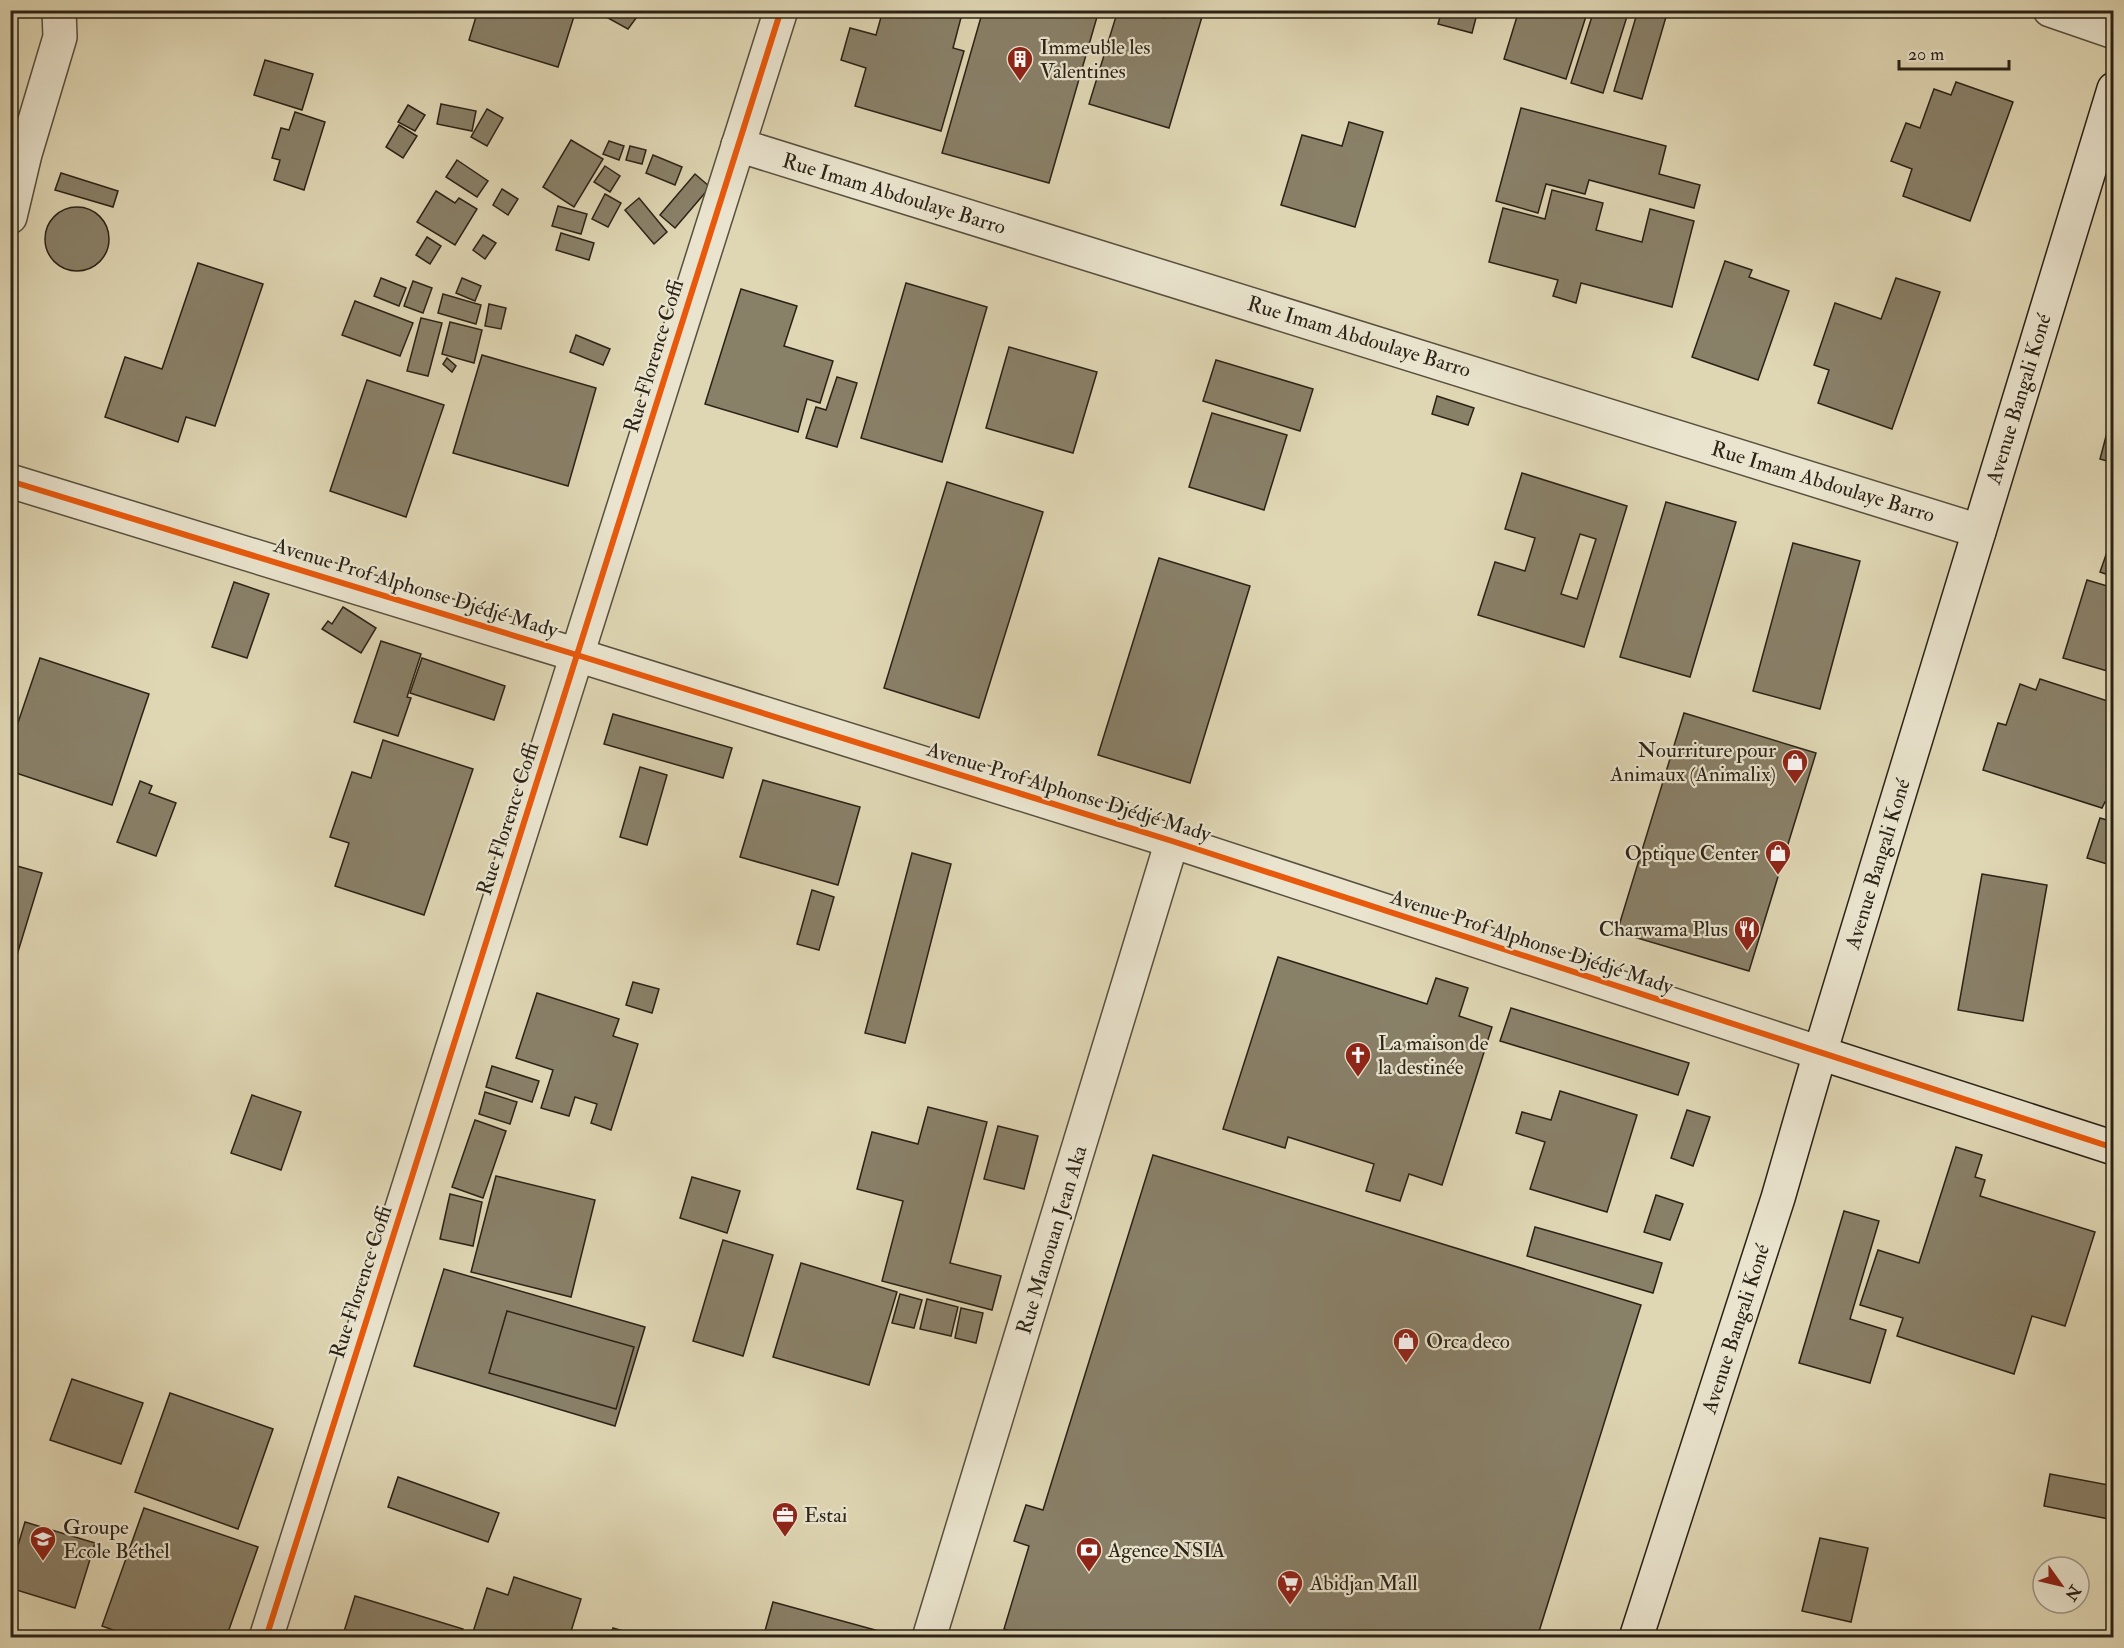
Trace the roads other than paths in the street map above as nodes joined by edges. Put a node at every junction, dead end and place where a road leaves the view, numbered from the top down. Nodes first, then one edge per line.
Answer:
1 (59, 10) edge
2 (781, 10) edge
3 (2050, 10) edge
4 (2114, 32) edge
5 (2114, 89) edge
6 (738, 145) junction
7 (10, 217) edge
8 (10, 481) edge
9 (1979, 531) junction
10 (578, 655) junction
11 (1172, 841) junction
12 (1820, 1053) junction
13 (2114, 1148) edge
14 (266, 1638) edge
15 (929, 1638) edge
16 (1636, 1638) edge

1 - 7 street
2 - 6 street, Rue Florence Coffi
3 - 4 street
5 - 9 street, Avenue Bangali Koné
6 - 9 street, Rue Imam Abdoulaye Barro
6 - 10 street, Rue Florence Coffi
8 - 10 street, Avenue Prof Alphonse Djédjé Mady
9 - 12 street, Avenue Bangali Koné
10 - 11 street, Avenue Prof Alphonse Djédjé Mady
10 - 14 street, Rue Florence Coffi
11 - 12 street, Avenue Prof Alphonse Djédjé Mady
11 - 15 street, Rue Manouan Jean Aka
12 - 13 street, Avenue Prof Alphonse Djédjé Mady
12 - 16 street, Avenue Bangali Koné

